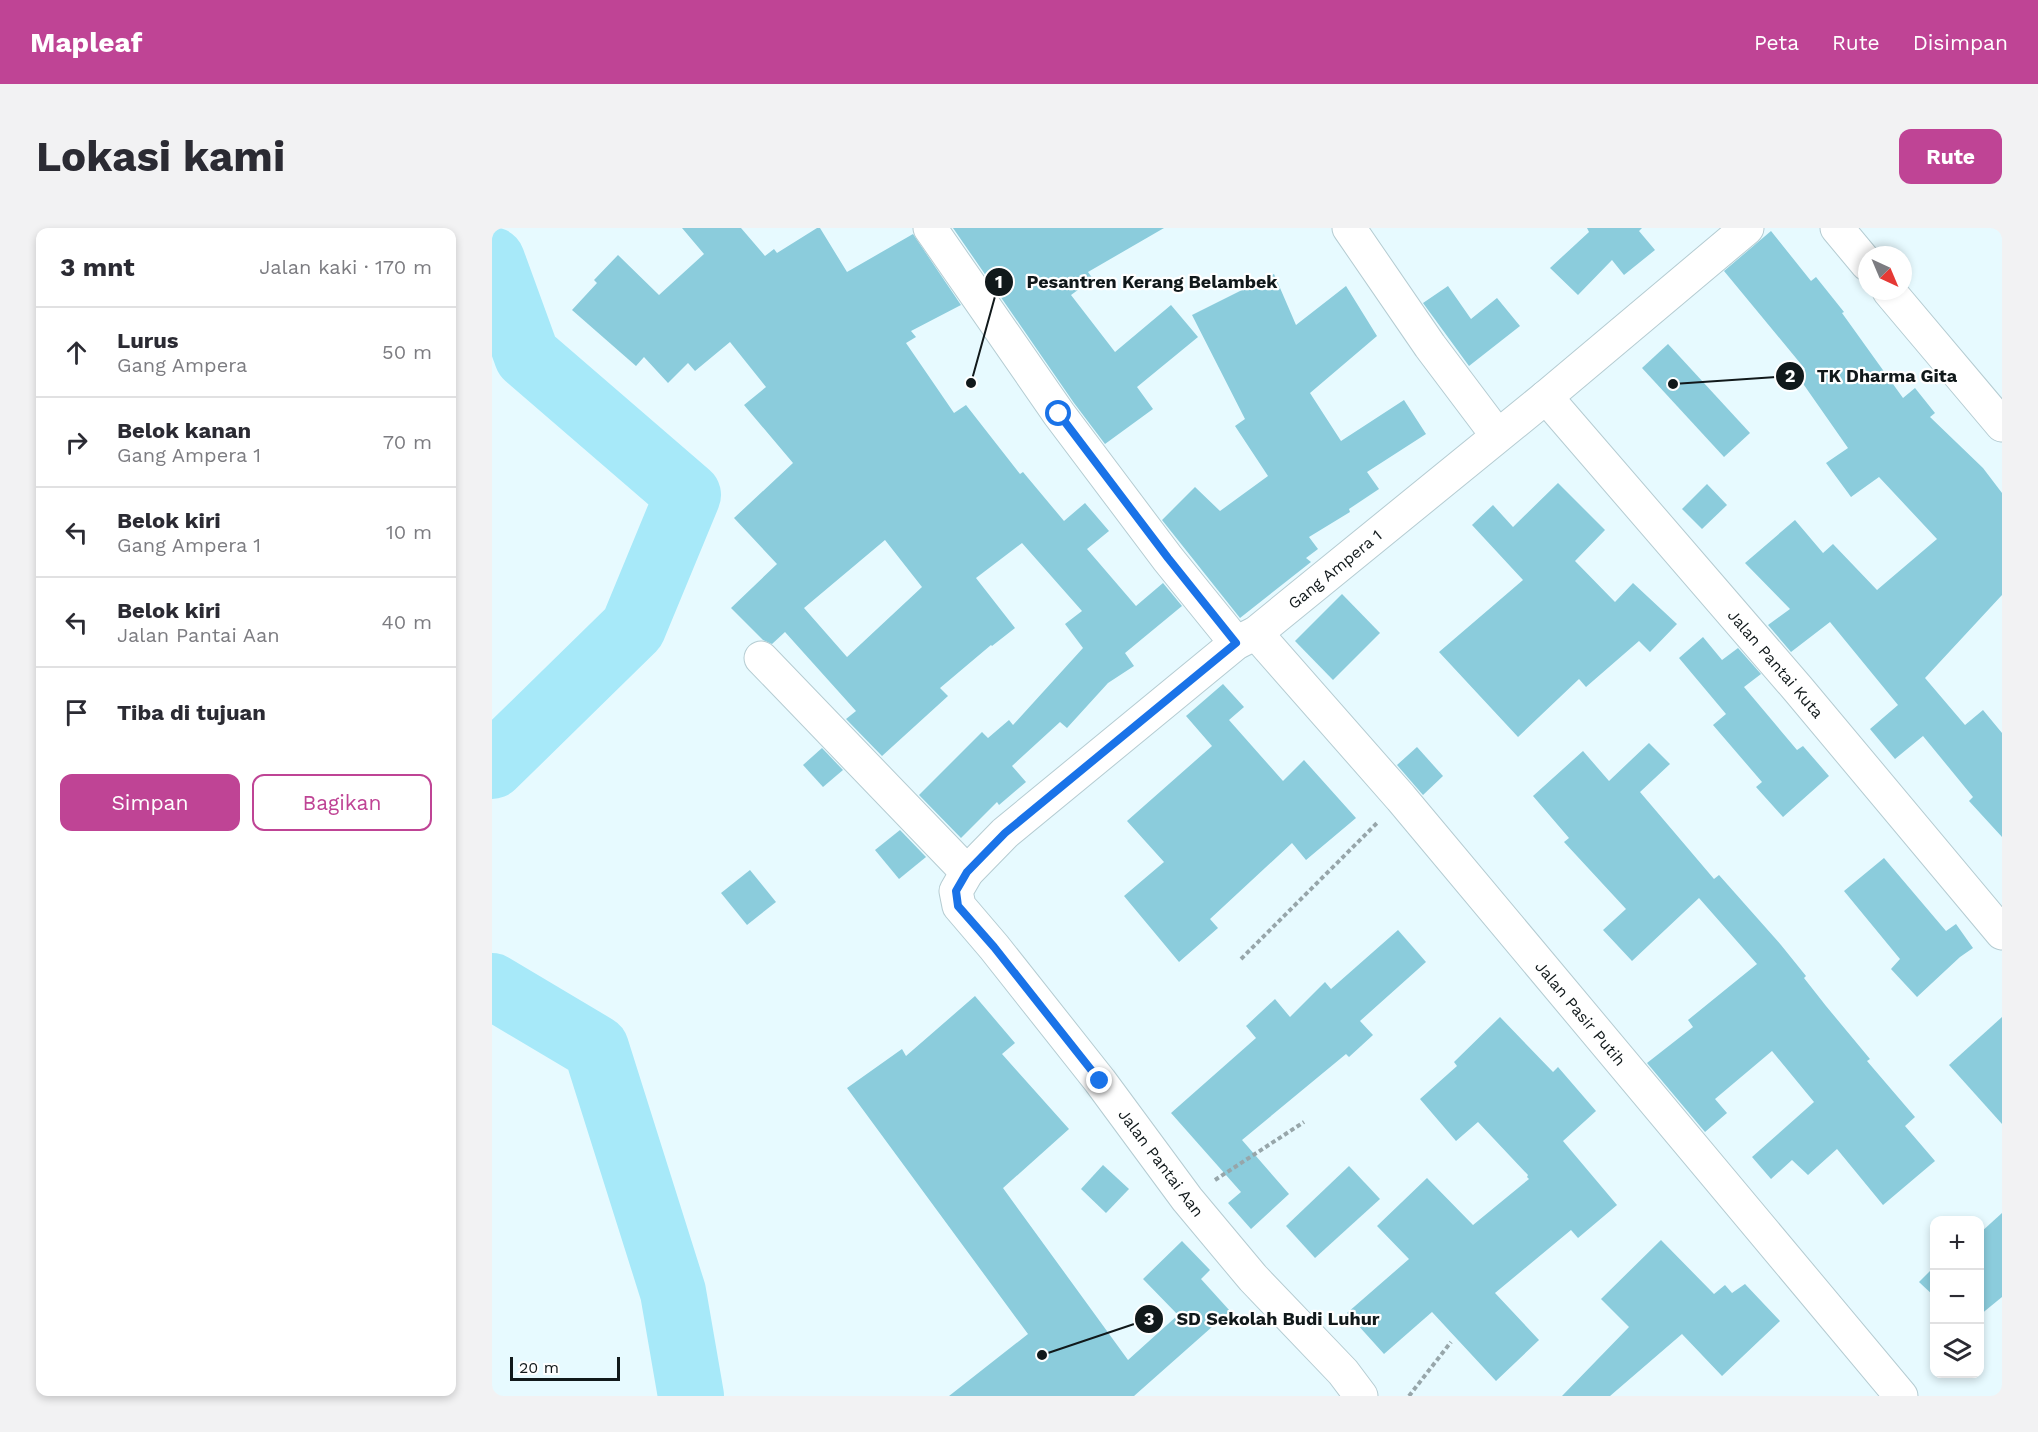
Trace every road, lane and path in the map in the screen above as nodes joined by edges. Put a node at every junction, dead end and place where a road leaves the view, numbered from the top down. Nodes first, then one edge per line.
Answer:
1 (930, 228) edge
2 (1349, 228) edge
3 (1747, 228) edge
4 (1837, 228) edge
5 (1858, 253) edge
6 (1897, 300) edge
7 (1546, 397) junction
8 (2002, 425) edge
9 (1497, 435) junction
10 (1246, 638) junction
11 (761, 658) dead end
12 (1401, 798) junction
13 (967, 872) junction
14 (971, 922) joint
15 (2002, 933) edge
16 (1241, 959) dead end
17 (1304, 1122) dead end
18 (1187, 1199) junction
19 (1451, 1342) dead end
20 (1361, 1396) edge
21 (1409, 1396) edge
22 (1901, 1396) edge

1 - 10 street, Jalan Pasir Putih
2 - 9 street
3 - 7 street, Gang Ampera 1
4 - 5 street
6 - 8 street
7 - 9 street, Gang Ampera 1
7 - 15 street, Jalan Pantai Kuta
9 - 10 street, Gang Ampera 1
10 - 12 street, Jalan Pasir Putih
10 - 13 street, Gang Ampera 1
11 - 13 street
12 - 16 path
12 - 22 street, Jalan Pasir Putih
13 - 14 street, Gang Ampera 1
14 - 18 street, Jalan Pantai Aan
17 - 18 path
18 - 20 street, Jalan Pantai Aan
19 - 21 path

